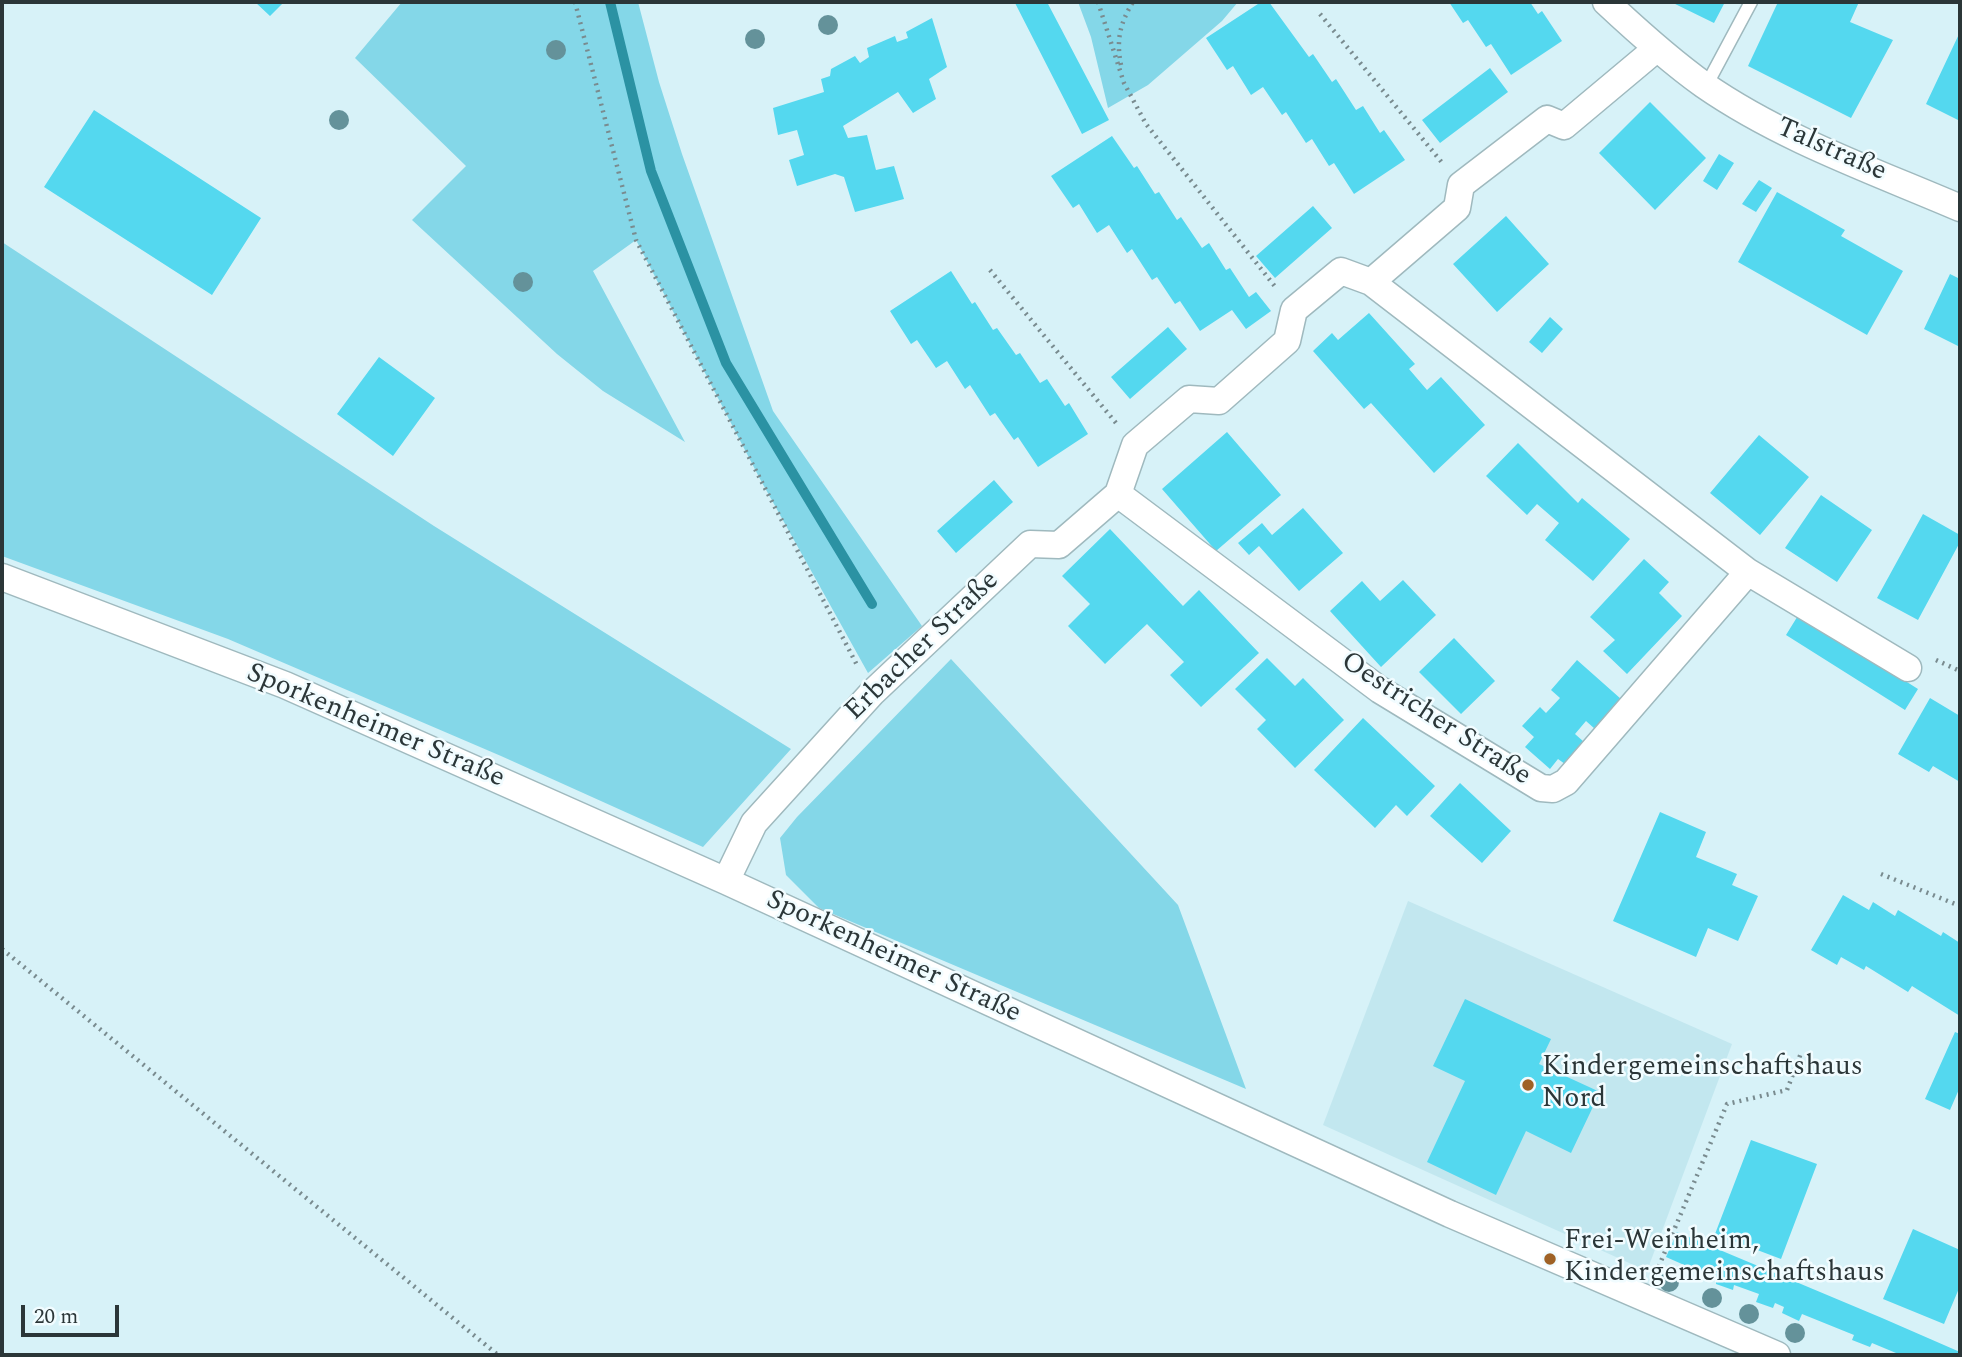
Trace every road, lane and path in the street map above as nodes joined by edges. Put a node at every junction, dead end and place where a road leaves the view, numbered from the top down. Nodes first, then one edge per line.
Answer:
1 (575, 2) edge
2 (1098, 2) edge
3 (1133, 2) edge
4 (1606, 2) edge
5 (1751, 2) edge
6 (1320, 14) dead end
7 (1656, 49) junction
8 (1124, 83) junction
9 (1706, 86) junction
10 (1461, 185) junction
11 (1960, 208) edge
12 (990, 270) dead end
13 (1371, 282) junction
14 (1294, 310) junction
15 (1135, 445) junction
16 (1118, 495) junction
17 (1748, 572) junction
18 (2, 577) edge
19 (1908, 668) dead end
20 (872, 693) junction
21 (1881, 874) dead end
22 (726, 881) junction
23 (1960, 906) edge
24 (2, 949) edge
25 (1801, 1053) dead end
26 (1645, 1299) junction
27 (498, 1355) edge
28 (1777, 1355) edge

1 - 20 path
2 - 8 path
3 - 8 path
4 - 7 street, Talstraße
5 - 9 lane
6 - 10 path
7 - 9 street, Talstraße
7 - 10 street
8 - 14 path
9 - 11 street, Talstraße
10 - 13 street
12 - 15 path
13 - 14 street
13 - 17 street
14 - 15 street
15 - 16 street
16 - 17 street, Oestricher Straße
16 - 20 street, Erbacher Straße
17 - 19 street
18 - 22 street, Sporkenheimer Straße
20 - 22 street, Erbacher Straße
21 - 23 path
22 - 26 street, Sporkenheimer Straße
24 - 27 path
25 - 26 path
26 - 28 street, Sporkenheimer Straße

